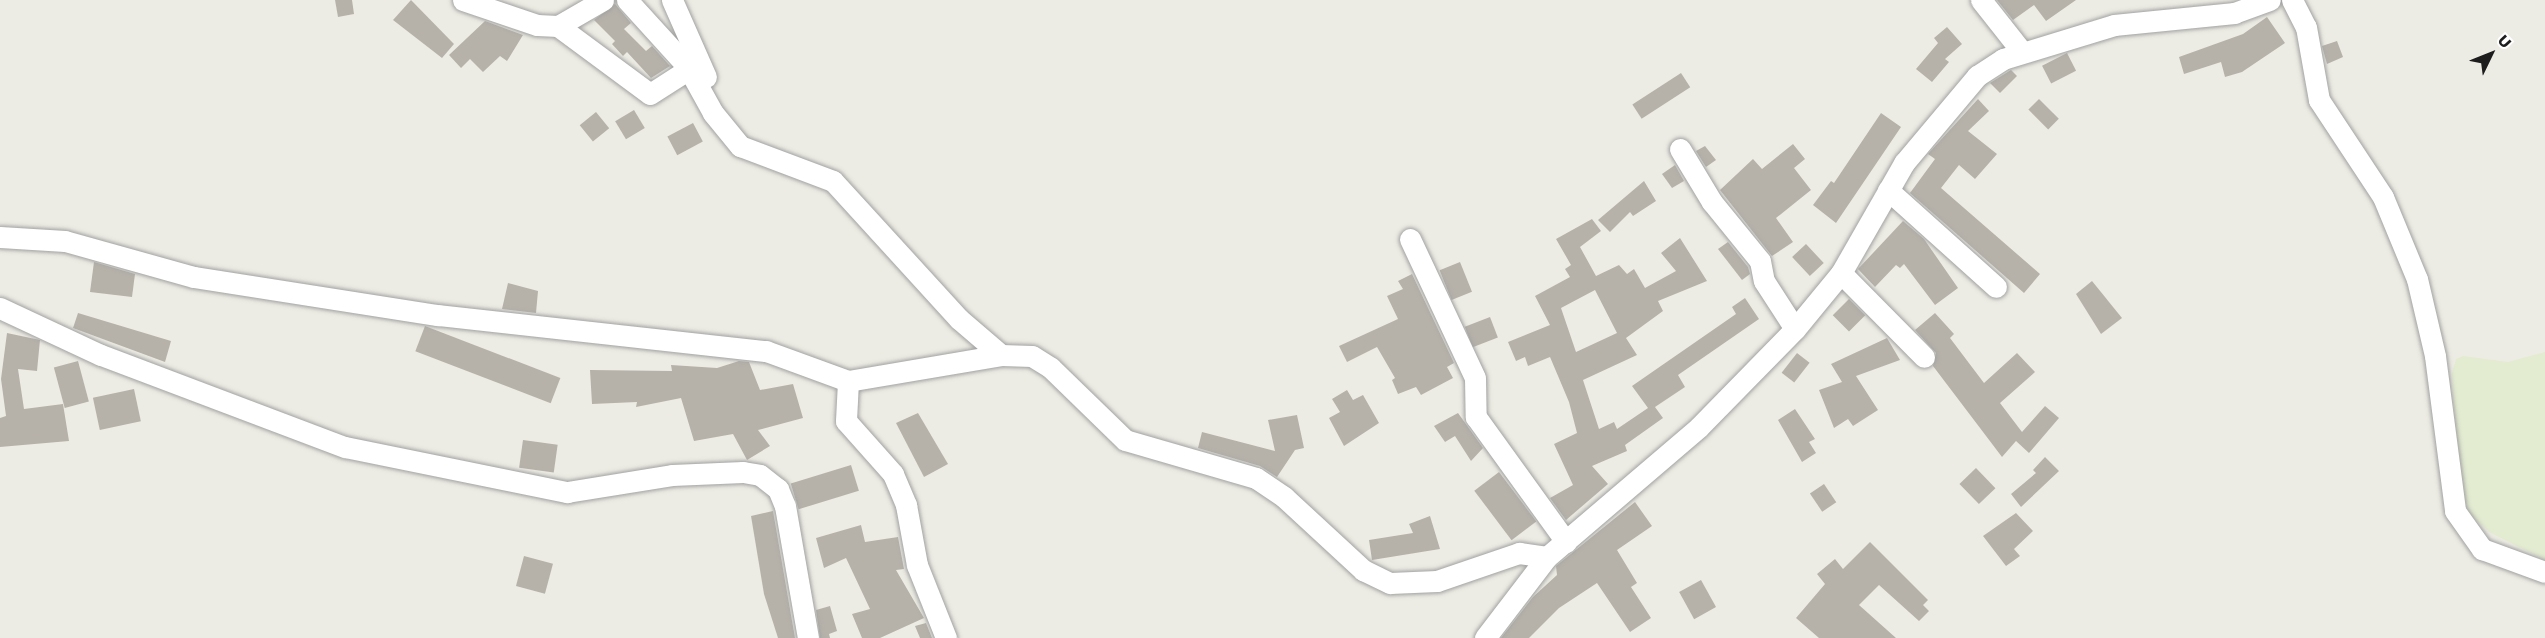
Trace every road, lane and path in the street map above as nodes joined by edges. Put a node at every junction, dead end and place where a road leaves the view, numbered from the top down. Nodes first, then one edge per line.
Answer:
1 (463, 0) edge
2 (603, 0) edge
3 (627, 0) edge
4 (672, 0) edge
5 (1981, 0) edge
6 (2270, 0) edge
7 (2292, 0) edge
8 (558, 26) junction
9 (2022, 52) junction
10 (689, 69) junction
11 (1680, 149) dead end
12 (748, 151) junction
13 (1888, 190) junction
14 (0, 237) edge
15 (1410, 239) dead end
16 (1841, 273) junction
17 (1996, 286) dead end
18 (0, 308) edge
19 (1796, 329) junction
20 (1001, 355) junction
21 (1924, 357) dead end
22 (848, 381) junction
23 (1566, 542) junction
24 (1547, 557) junction
25 (2545, 572) edge
26 (808, 638) edge
27 (946, 638) edge
28 (1485, 638) edge

1 - 8 street
2 - 8 street
3 - 10 street
4 - 12 street
5 - 9 street
6 - 9 street
7 - 25 street
8 - 10 street
9 - 13 street
10 - 12 street
11 - 19 street
12 - 20 street
13 - 16 street
13 - 17 street
14 - 22 street
15 - 23 street
16 - 19 street
16 - 21 street
18 - 26 street
19 - 23 street
20 - 22 street
20 - 24 street
22 - 27 street
23 - 24 street
24 - 28 street

